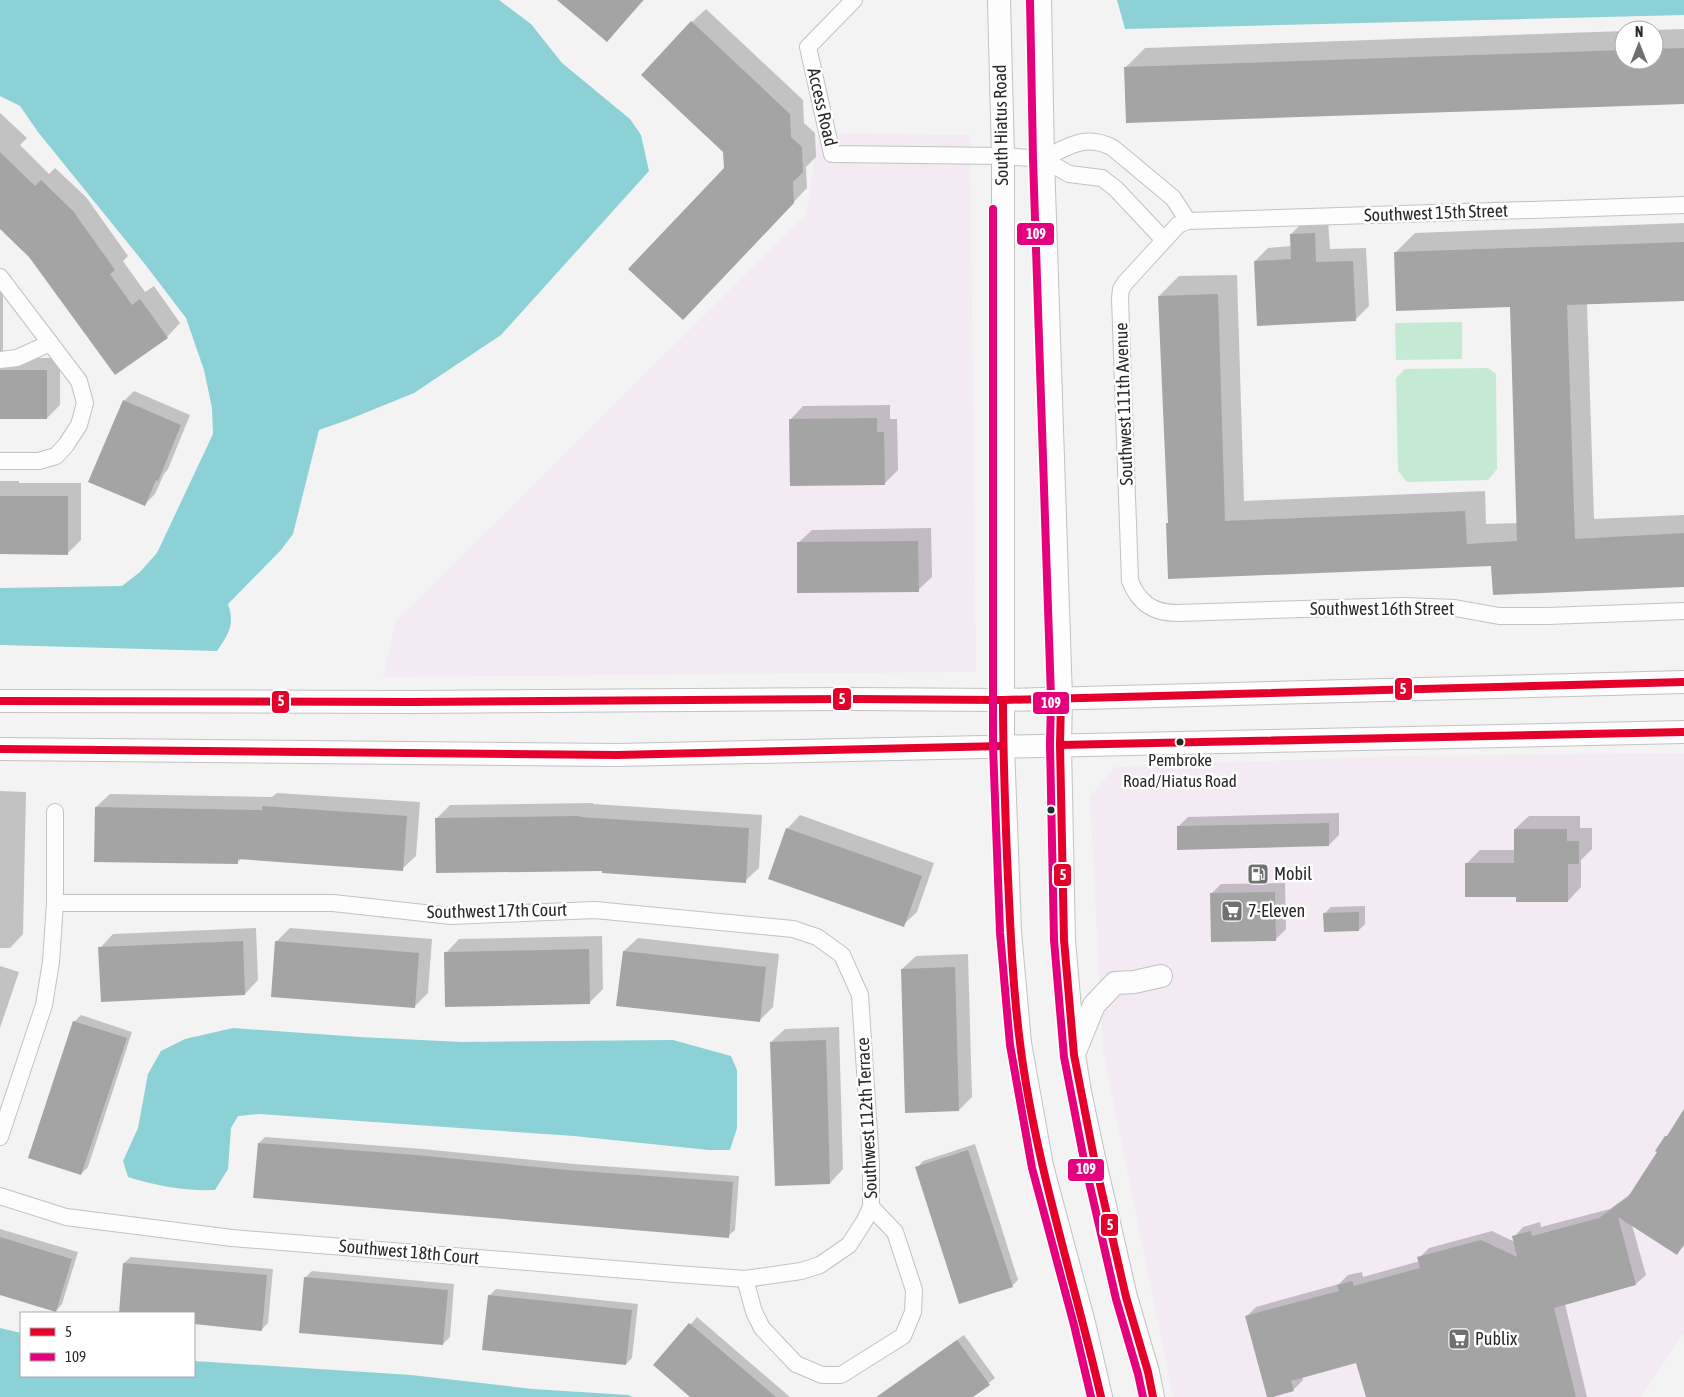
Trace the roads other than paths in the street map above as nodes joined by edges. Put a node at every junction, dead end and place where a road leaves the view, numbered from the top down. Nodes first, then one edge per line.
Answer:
1 (854, 0) edge
2 (999, 0) edge
3 (1040, 0) edge
4 (1003, 156) junction
5 (1043, 159) junction
6 (1684, 205) edge
7 (1183, 223) junction
8 (1164, 240) junction
9 (0, 277) edge
10 (50, 343) junction
11 (0, 360) edge
12 (0, 461) edge
13 (1143, 602) joint
14 (1684, 611) edge
15 (1684, 682) edge
16 (1061, 698) junction
17 (1003, 700) junction
18 (0, 701) edge
19 (1684, 732) edge
20 (1060, 745) junction
21 (1003, 746) junction
22 (0, 749) edge
23 (55, 812) dead end
24 (55, 903) junction
25 (842, 955) joint
26 (1160, 976) dead end
27 (1074, 1055) junction
28 (0, 1137) edge
29 (0, 1196) edge
30 (871, 1207) junction
31 (820, 1265) joint
32 (746, 1279) junction
33 (1101, 1397) edge
34 (1153, 1397) edge

1 - 4 street, Access Road
2 - 4 main road, South Hiatus Road
3 - 5 main road
4 - 5 street
4 - 17 main road, South Hiatus Road
5 - 7 street
5 - 8 street
5 - 16 main road
6 - 7 street, Southwest 15th Street
7 - 8 street, Southwest 111th Avenue
8 - 13 street, Southwest 111th Avenue
9 - 10 street
10 - 11 street
10 - 12 street
13 - 14 street, Southwest 16th Street
15 - 16 main road
16 - 17 main road
16 - 20 main road
17 - 18 main road
17 - 21 main road, South Hiatus Road
19 - 20 main road
20 - 21 main road
20 - 27 main road
21 - 22 main road
21 - 33 main road, South Hiatus Road
23 - 24 street
24 - 25 street, Southwest 17th Court
24 - 28 street
25 - 30 street, Southwest 112th Terrace
26 - 27 main road
27 - 34 main road
29 - 32 street, Southwest 18th Court
30 - 31 street, Southwest 112th Terrace
30 - 32 street
31 - 32 street, Southwest 18th Court

